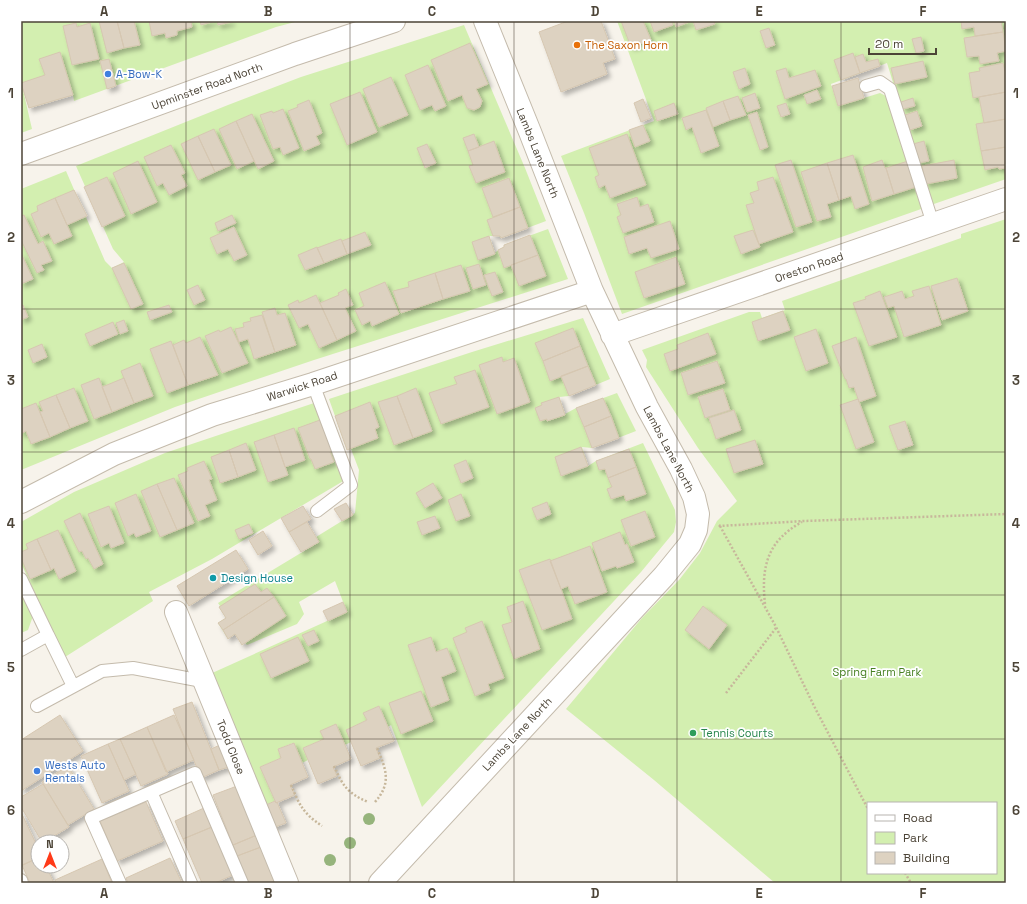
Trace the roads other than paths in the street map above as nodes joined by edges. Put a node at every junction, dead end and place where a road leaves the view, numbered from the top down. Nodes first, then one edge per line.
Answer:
1 (394, 21) edge
2 (485, 21) edge
3 (866, 86) dead end
4 (21, 154) edge
5 (1006, 199) edge
6 (933, 224) junction
7 (592, 291) junction
8 (612, 335) junction
9 (313, 384) junction
10 (21, 502) edge
11 (317, 511) dead end
12 (21, 579) edge
13 (176, 612) dead end
14 (48, 636) junction
15 (21, 650) edge
16 (203, 678) junction
17 (73, 686) junction
18 (37, 706) dead end
19 (151, 792) junction
20 (21, 880) edge
21 (22, 883) edge
22 (120, 883) edge
23 (191, 883) edge
24 (242, 883) edge
25 (287, 883) edge
26 (380, 883) edge

1 - 4 street, Upminster Road North
2 - 7 street, Lambs Lane North
3 - 6 lane
5 - 6 street, Oreston Road
6 - 8 street, Oreston Road
7 - 8 street, Lambs Lane North
7 - 9 street, Warwick Road
8 - 26 street, Lambs Lane North
9 - 10 street, Warwick Road
9 - 11 lane
12 - 14 lane
13 - 16 street, Todd Close
14 - 15 lane
14 - 17 lane
16 - 17 lane
16 - 25 street, Todd Close
17 - 18 lane
19 - 22 lane
19 - 23 lane
19 - 24 lane
20 - 21 lane

